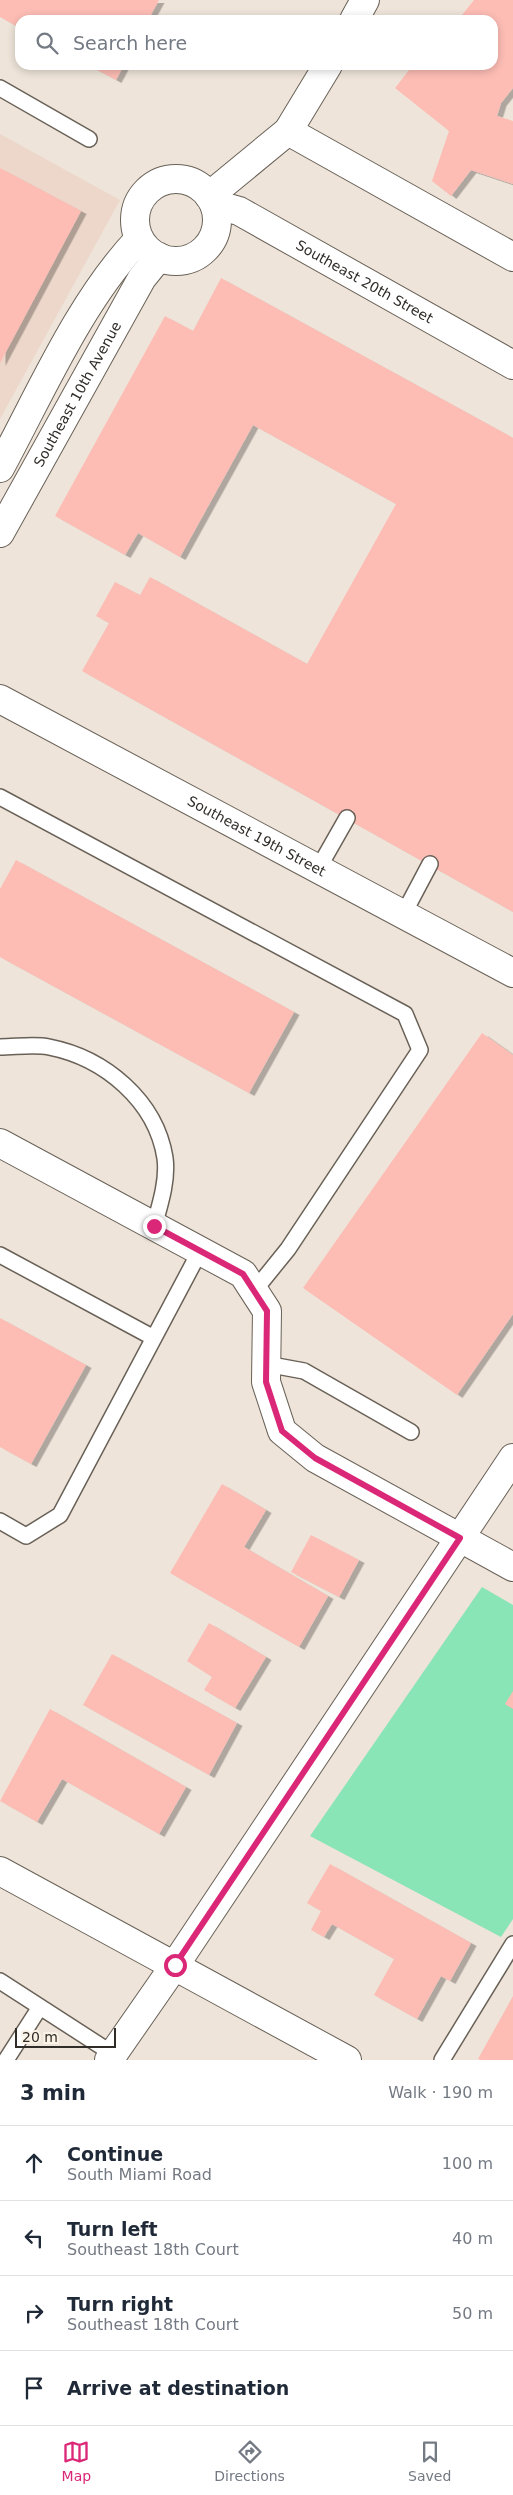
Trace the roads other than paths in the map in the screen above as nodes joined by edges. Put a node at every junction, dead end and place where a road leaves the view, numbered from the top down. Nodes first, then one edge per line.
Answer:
1 (365, 0) edge
2 (357, 15) edge
3 (325, 70) edge
4 (0, 88) edge
5 (288, 131) junction
6 (89, 139) dead end
7 (212, 200) junction
8 (149, 248) junction
9 (513, 257) edge
10 (513, 365) edge
11 (0, 468) edge
12 (0, 533) edge
13 (0, 699) edge
14 (0, 797) edge
15 (347, 818) dead end
16 (430, 864) dead end
17 (318, 869) junction
18 (403, 915) junction
19 (509, 965) edge
20 (0, 1047) edge
21 (0, 1143) edge
22 (154, 1226) junction
23 (200, 1251) junction
24 (0, 1255) edge
25 (254, 1291) junction
26 (154, 1338) junction
27 (266, 1364) junction
28 (411, 1432) dead end
29 (513, 1458) edge
30 (0, 1522) edge
31 (460, 1538) junction
32 (513, 1567) edge
33 (0, 1871) edge
34 (513, 1944) edge
35 (175, 1965) junction
36 (0, 1981) edge
37 (40, 2007) junction
38 (111, 2057) edge
39 (6, 2060) edge
40 (347, 2060) edge
41 (442, 2060) edge

1 - 2 street
3 - 5 street
4 - 6 lane
5 - 7 street
5 - 9 street
7 - 8 street
7 - 8 street
7 - 10 street, Southeast 20th Street
8 - 11 street
8 - 12 street, Southeast 10th Avenue
13 - 17 street, Southeast 19th Street
14 - 25 lane
15 - 17 lane
16 - 18 lane
17 - 18 street, Southeast 19th Street
18 - 19 street, Southeast 19th Street
20 - 22 lane
21 - 22 street
22 - 23 street
23 - 25 street
23 - 26 lane
24 - 26 lane
25 - 27 street
26 - 30 lane
27 - 28 lane
27 - 31 street
29 - 31 street
31 - 32 street
31 - 35 street
33 - 35 street
34 - 41 lane
35 - 38 street
35 - 40 street
36 - 37 lane
37 - 38 lane
37 - 39 lane

